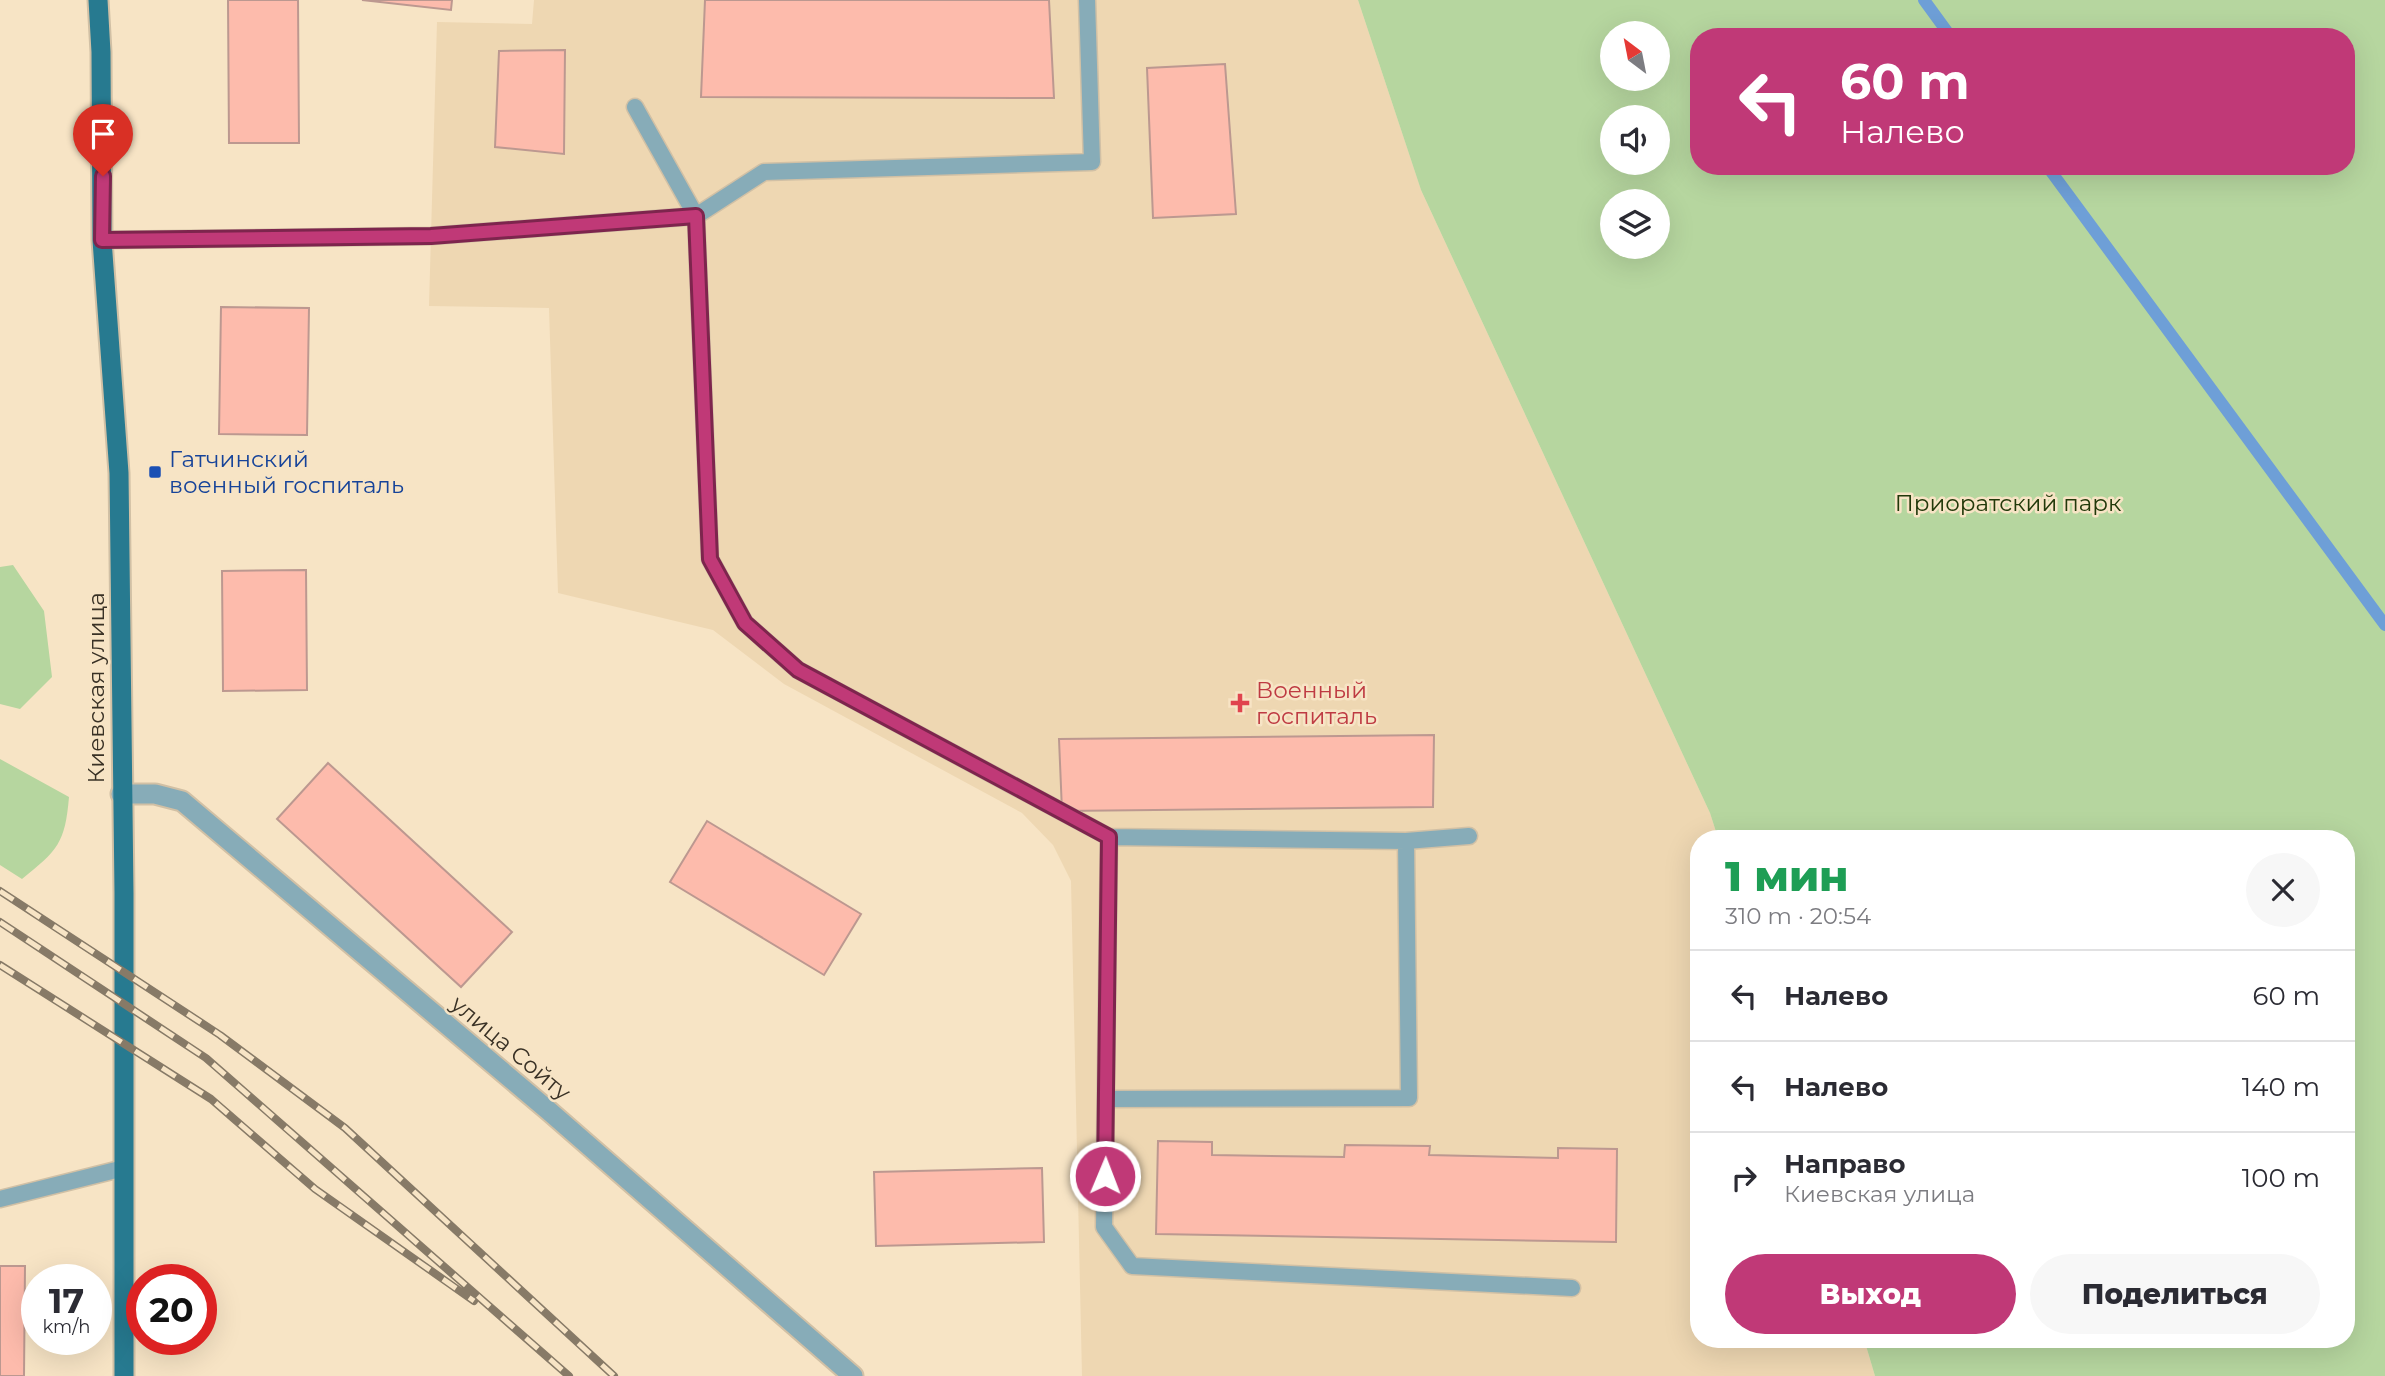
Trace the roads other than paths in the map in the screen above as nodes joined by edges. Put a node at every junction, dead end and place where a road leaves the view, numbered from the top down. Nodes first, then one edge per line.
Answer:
1 (98, 0) edge
2 (1087, 0) edge
3 (635, 107) dead end
4 (696, 216) junction
5 (102, 240) junction
6 (121, 794) junction
7 (1469, 836) dead end
8 (1109, 837) junction
9 (1406, 841) junction
10 (1106, 1099) junction
11 (124, 1168) junction
12 (0, 1199) edge
13 (1572, 1287) dead end
14 (124, 1376) edge
15 (853, 1376) edge

1 - 5 main road, Киевская улица
2 - 4 lane
3 - 4 lane
4 - 5 lane
4 - 8 lane
5 - 6 main road, Киевская улица
6 - 11 main road, Киевская улица
6 - 15 street, улица Сойту
7 - 9 lane
8 - 9 lane
8 - 10 lane
9 - 10 lane
10 - 13 lane
11 - 12 lane
11 - 14 main road, Киевская улица

